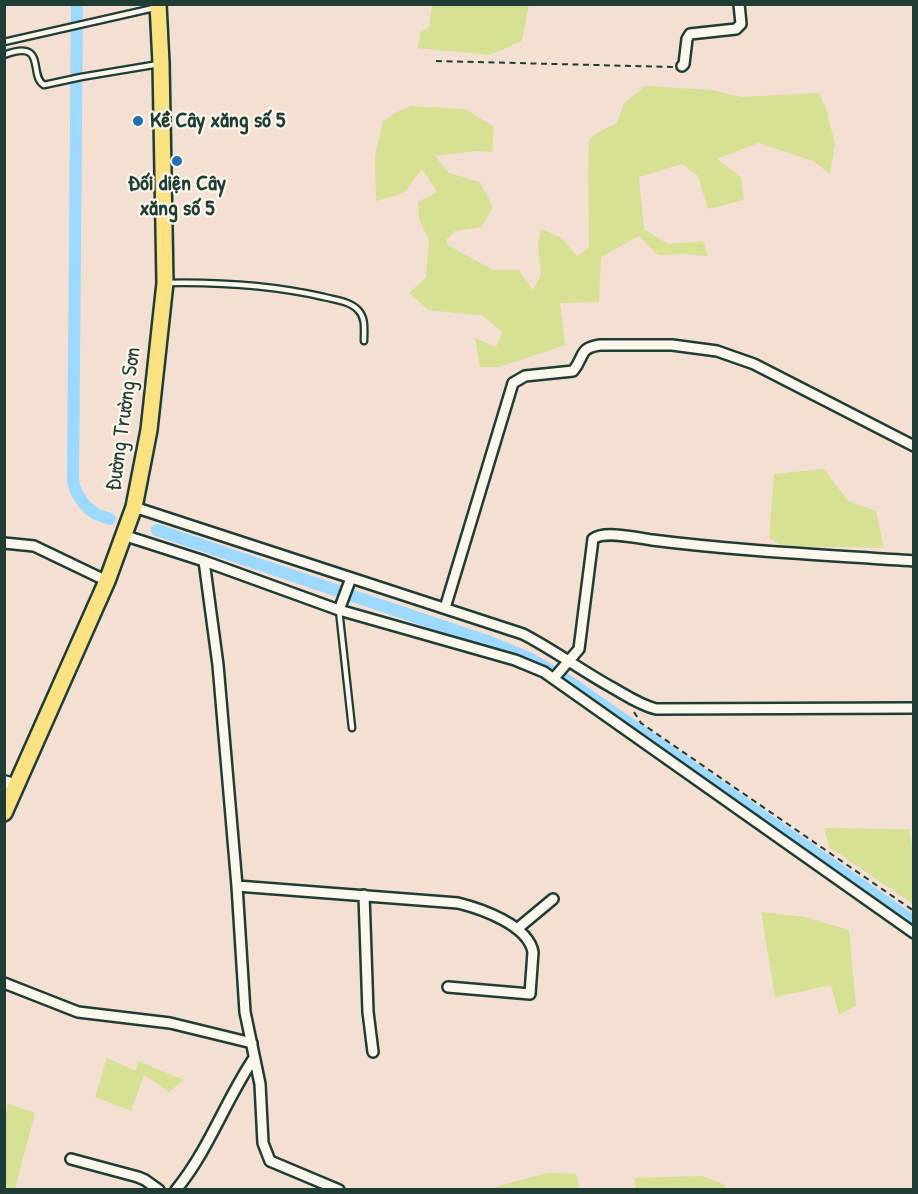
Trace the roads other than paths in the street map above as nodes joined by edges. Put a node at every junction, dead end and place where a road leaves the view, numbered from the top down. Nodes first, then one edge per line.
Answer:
1 (739, 4) edge
2 (158, 6) edge
3 (4, 42) edge
4 (4, 55) edge
5 (161, 63) junction
6 (682, 66) road end
7 (165, 283) junction
8 (363, 341) dead end
9 (914, 446) edge
10 (134, 507) junction
11 (123, 535) junction
12 (4, 543) edge
13 (204, 561) junction
14 (914, 561) edge
15 (351, 578) junction
16 (107, 582) junction
17 (445, 608) junction
18 (339, 610) junction
19 (569, 661) junction
20 (554, 678) junction
21 (914, 708) edge
22 (352, 728) dead end
23 (11, 784) edge
24 (4, 813) edge
25 (237, 886) junction
26 (364, 895) junction
27 (553, 899) dead end
28 (517, 929) junction
29 (914, 933) edge
30 (4, 983) edge
31 (448, 987) dead end
32 (252, 1043) junction
33 (373, 1053) dead end
34 (254, 1058) junction
35 (71, 1159) dead end
36 (159, 1190) edge
37 (176, 1190) edge
38 (339, 1190) edge

1 - 6 street
2 - 3 lane
2 - 5 highway, Đường Trường Sơn
4 - 5 lane
5 - 7 highway, Đường Trường Sơn
7 - 8 lane
7 - 10 highway, Đường Trường Sơn
9 - 17 street
10 - 11 highway, Đường Trường Sơn
10 - 15 street
11 - 13 street
11 - 16 highway, Đường Trường Sơn
12 - 16 street
13 - 18 street
13 - 25 street
14 - 19 street
15 - 17 street
15 - 18 street
16 - 23 highway, Đường Trường Sơn
17 - 19 street
18 - 20 street
18 - 22 lane
19 - 20 street
19 - 21 street
20 - 29 street
23 - 24 highway, Đường Trường Sơn
25 - 26 street
25 - 32 street
26 - 28 street
26 - 33 street
27 - 28 street
28 - 31 street
30 - 32 street
32 - 34 street
34 - 37 street
34 - 38 street
35 - 36 street

